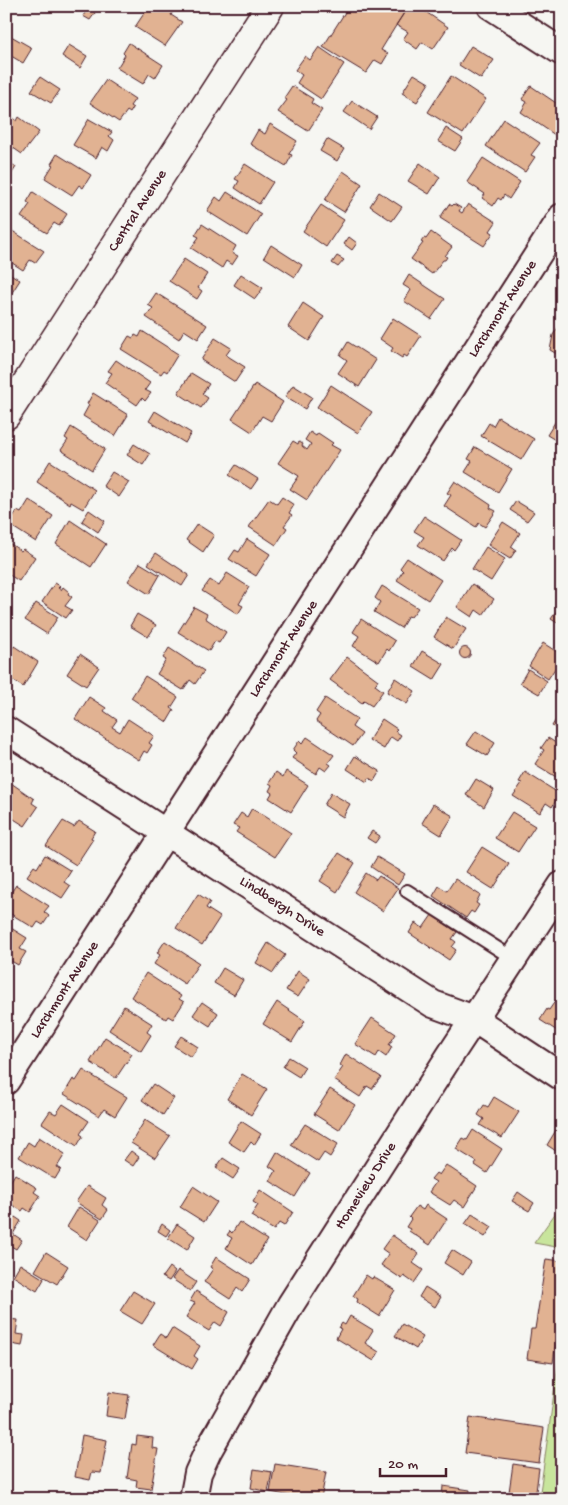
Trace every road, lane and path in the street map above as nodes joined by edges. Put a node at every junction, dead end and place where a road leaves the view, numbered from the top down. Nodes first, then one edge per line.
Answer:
1 (270, 6) edge
2 (491, 6) edge
3 (562, 52) edge
4 (562, 218) edge
5 (6, 415) edge
6 (6, 730) edge
7 (166, 832) junction
8 (562, 885) edge
9 (407, 891) dead end
10 (514, 959) junction
11 (474, 1019) junction
12 (562, 1077) edge
13 (6, 1081) edge
14 (193, 1499) edge

1 - 5 street, Central Avenue
2 - 3 street
4 - 7 street, Larchmont Avenue
6 - 7 street, Lindbergh Drive
7 - 11 street, Lindbergh Drive
7 - 13 street, Larchmont Avenue
8 - 10 street, Homeview Drive
9 - 10 lane
10 - 11 street, Homeview Drive
11 - 12 street, Lindbergh Drive
11 - 14 street, Homeview Drive

